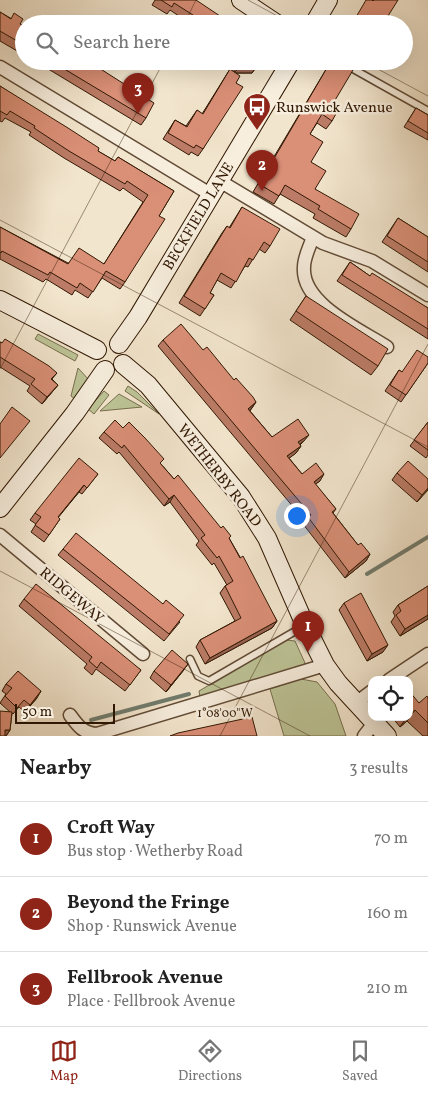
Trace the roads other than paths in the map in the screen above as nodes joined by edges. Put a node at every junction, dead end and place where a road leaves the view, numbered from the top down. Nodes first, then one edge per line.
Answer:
1 (241, 0) edge
2 (328, 0) edge
3 (264, 15) edge
4 (319, 15) edge
5 (0, 67) edge
6 (286, 70) edge
7 (355, 70) edge
8 (428, 112) edge
9 (214, 187) junction
10 (313, 237) junction
11 (428, 295) edge
12 (0, 300) edge
13 (119, 344) junction
14 (387, 347) edge
15 (97, 350) junction
16 (123, 364) junction
17 (105, 370) junction
18 (0, 508) edge
19 (0, 535) edge
20 (305, 625) junction
21 (144, 654) dead end
22 (428, 654) edge
23 (190, 659) dead end
24 (326, 665) junction
25 (395, 676) edge
26 (368, 694) edge
27 (356, 703) junction
28 (70, 715) dead end
29 (369, 729) edge
30 (386, 736) edge

1 - 3 main road
2 - 4 main road
5 - 9 street
6 - 9 main road, BECKFIELD LANE
7 - 8 lane
9 - 10 street
9 - 13 main road, BECKFIELD LANE
10 - 11 street
10 - 14 street
12 - 15 main road
13 - 15 main road
13 - 16 main road
15 - 17 main road
16 - 17 main road
16 - 20 main road, WETHERBY ROAD
17 - 18 main road
19 - 21 street, RIDGEWAY
20 - 23 lane
20 - 24 main road, WETHERBY ROAD
22 - 25 street
24 - 27 main road, WETHERBY ROAD
24 - 28 street
26 - 27 street
27 - 29 main road, WETHERBY ROAD
29 - 30 main road, WETHERBY ROAD

